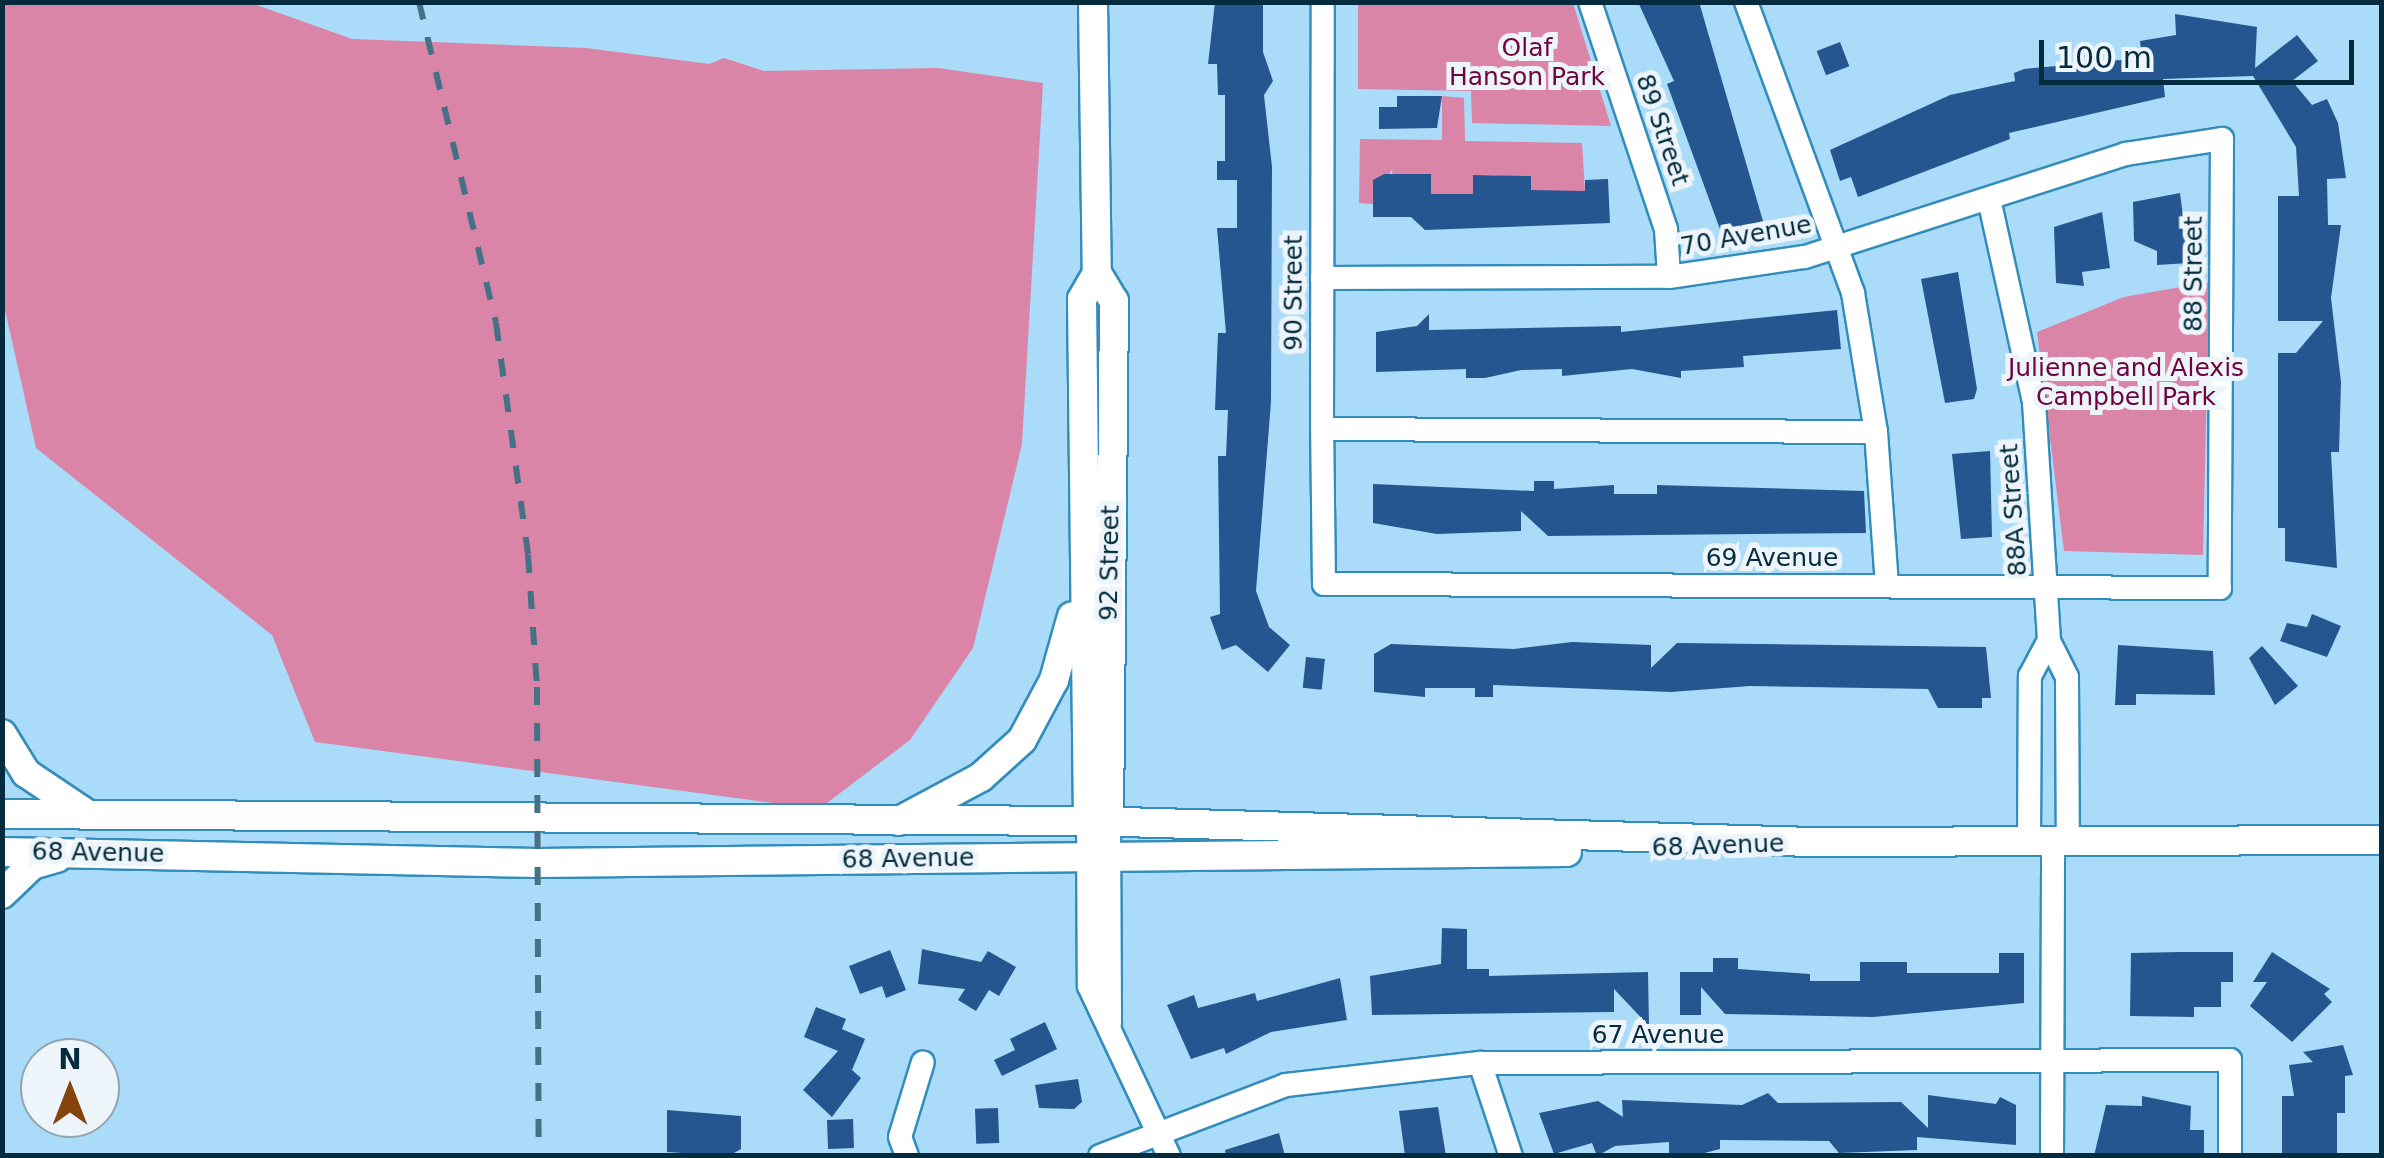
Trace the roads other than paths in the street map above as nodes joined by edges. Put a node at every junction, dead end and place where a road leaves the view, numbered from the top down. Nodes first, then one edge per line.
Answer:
1 (1093, 2) edge
2 (1323, 2) edge
3 (1590, 2) edge
4 (1746, 2) edge
5 (2222, 139) joint
6 (1988, 199) junction
7 (1835, 247) junction
8 (1097, 273) junction
9 (1669, 277) junction
10 (1322, 278) junction
11 (1322, 429) junction
12 (1876, 432) junction
13 (1324, 584) joint
14 (1080, 586) junction
15 (1887, 586) junction
16 (2047, 586) junction
17 (2220, 588) joint
18 (2049, 642) junction
19 (2, 734) edge
20 (84, 812) junction
21 (2, 814) edge
22 (898, 821) junction
23 (1098, 821) junction
24 (2382, 840) edge
25 (1813, 842) junction
26 (2050, 842) junction
27 (2, 852) edge
28 (78, 852) junction
29 (1099, 858) junction
30 (2, 894) edge
31 (2053, 1061) junction
32 (923, 1062) dead end
33 (1480, 1063) junction
34 (1158, 1130) junction
35 (908, 1156) edge
36 (1100, 1156) edge
37 (1169, 1156) edge
38 (1511, 1156) edge
39 (2052, 1156) edge
40 (2230, 1156) edge

1 - 8 main road, 92 Street
2 - 10 street, 90 Street
3 - 9 street, 89 Street
4 - 7 street
5 - 6 street, 70 Avenue
5 - 17 street, 88 Street
6 - 7 street, 70 Avenue
6 - 16 street, 88A Street
7 - 9 street, 70 Avenue
7 - 12 street
8 - 14 main road, 92 Street
8 - 23 main road, 92 Street
9 - 10 street, 70 Avenue
10 - 11 street, 90 Street
11 - 12 street
11 - 13 street, 90 Street
12 - 15 street
13 - 15 street, 69 Avenue
14 - 22 main road
14 - 23 main road, 92 Street
15 - 16 street, 69 Avenue
16 - 17 street, 69 Avenue
16 - 18 street, 88A Street
18 - 26 street, 88A Street
18 - 26 street, 88A Street
19 - 20 main road
20 - 21 main road, 68 Avenue
20 - 22 main road, 68 Avenue
22 - 23 main road, 68 Avenue
23 - 25 main road, 68 Avenue
23 - 29 street, 92 Street
24 - 26 main road, 68 Avenue
25 - 26 main road, 68 Avenue
25 - 29 main road, 68 Avenue
26 - 31 street, 88A Street
27 - 28 main road, 68 Avenue
28 - 29 main road, 68 Avenue
28 - 30 main road
29 - 34 street
31 - 33 street, 67 Avenue
31 - 39 street, 88A Street
31 - 40 street, 67 Avenue
32 - 35 street
33 - 34 street, 67 Avenue
33 - 38 street
34 - 36 street, 67 Avenue
34 - 37 street

